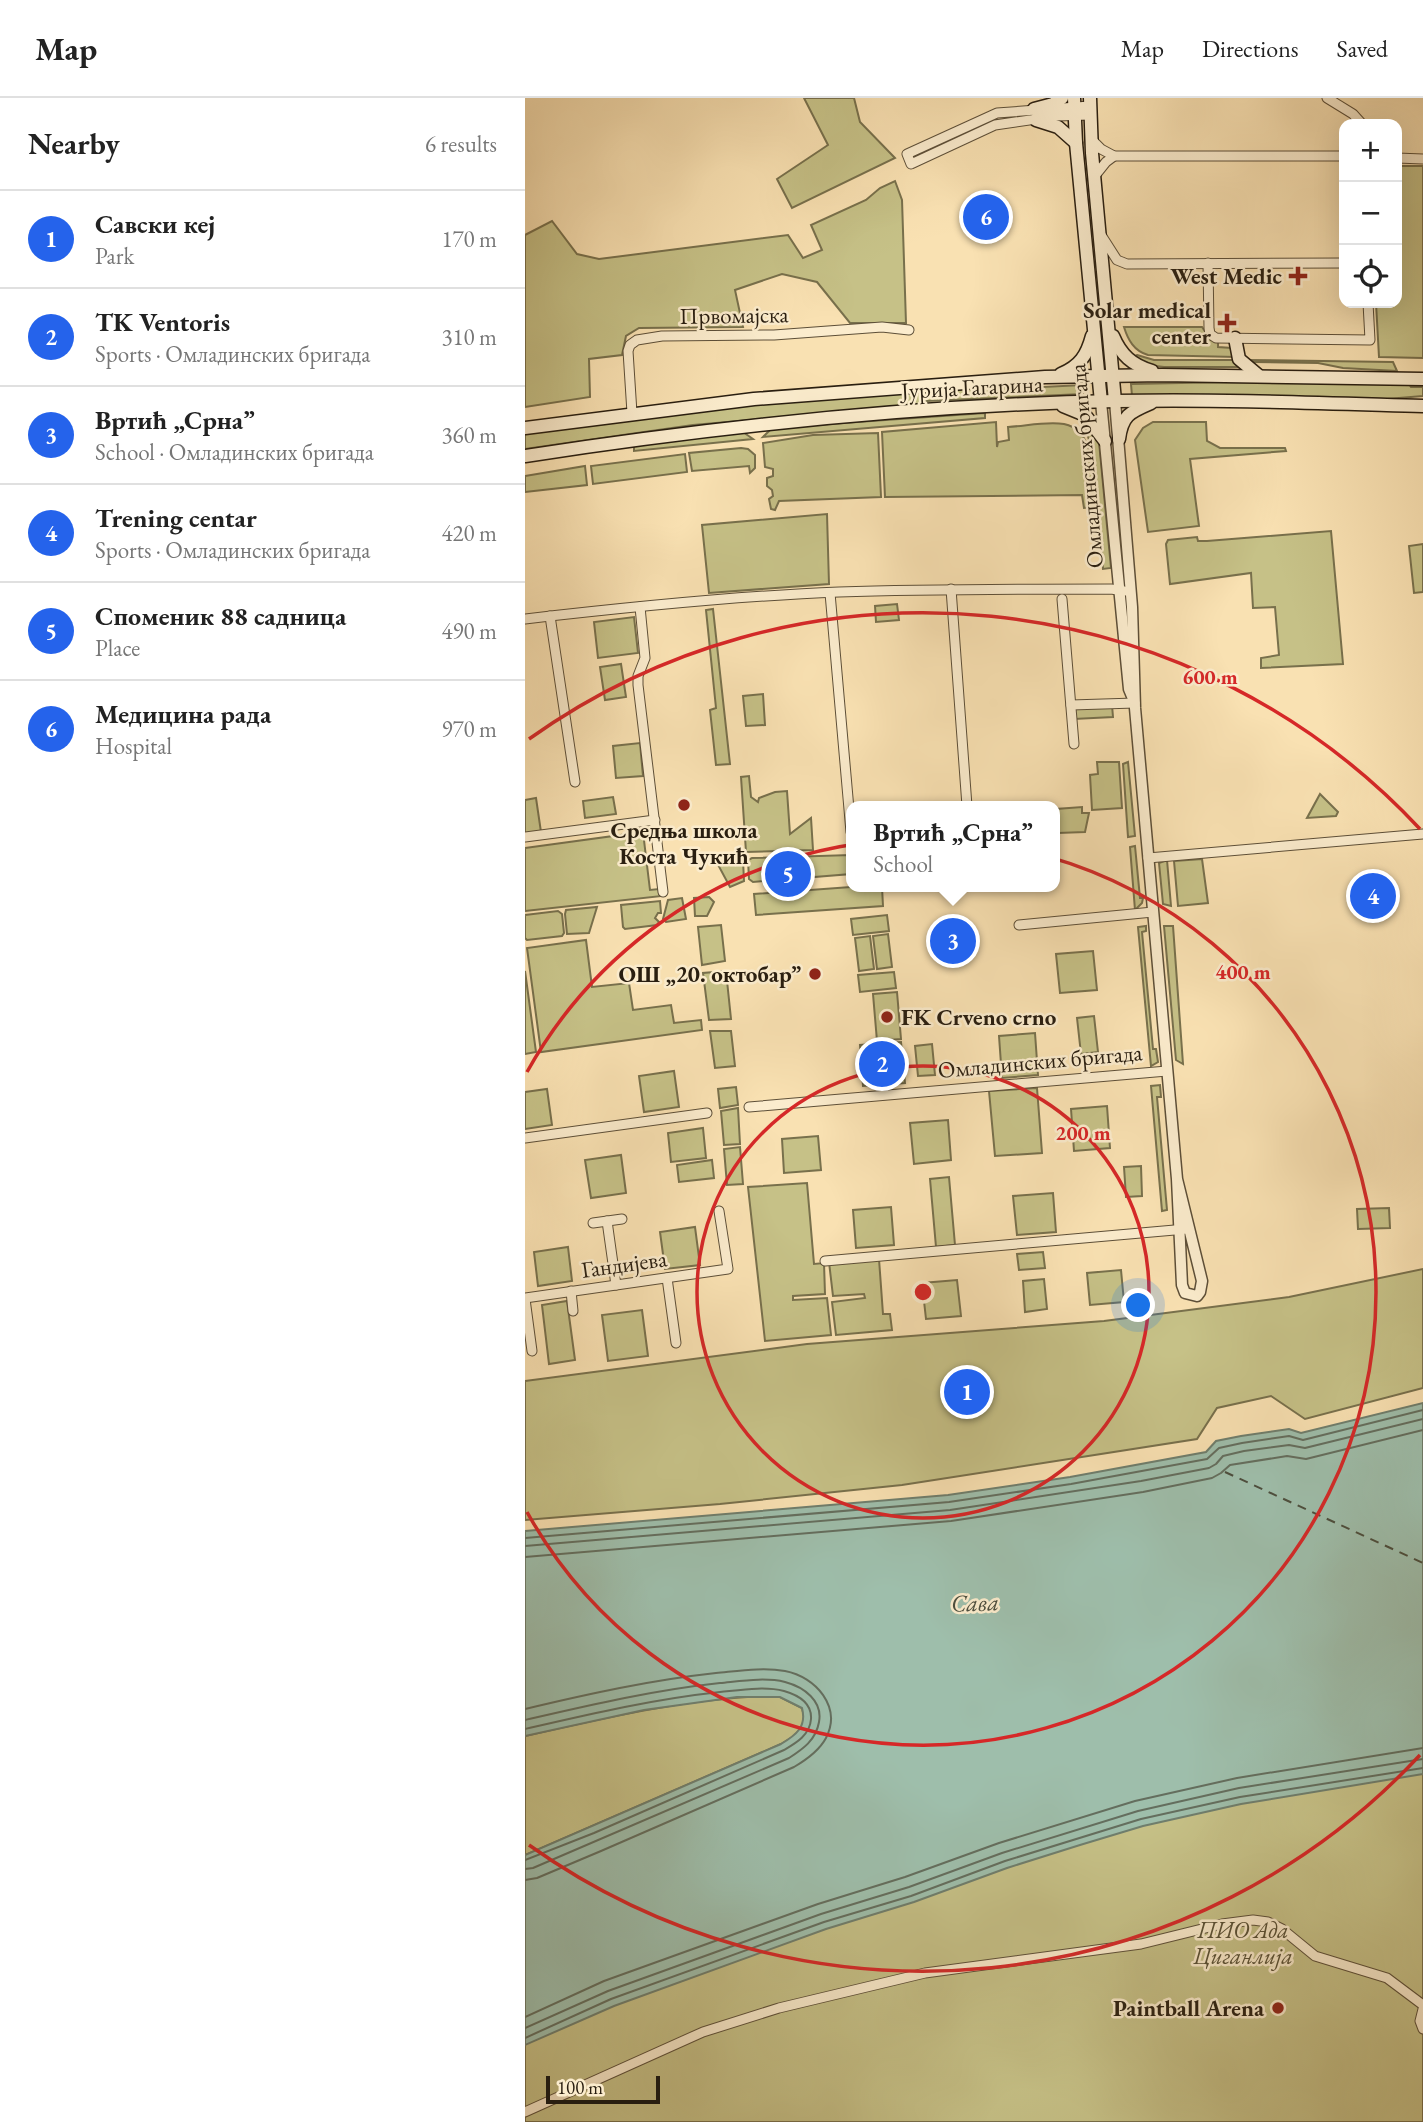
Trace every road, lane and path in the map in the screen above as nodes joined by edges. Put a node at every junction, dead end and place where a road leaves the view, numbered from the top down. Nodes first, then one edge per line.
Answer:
1 (1062, 98) edge
2 (1327, 98) edge
3 (1090, 106) edge
4 (1074, 107) edge
5 (1035, 115) junction
6 (1357, 119) edge
7 (1091, 139) junction
8 (1076, 143) junction
9 (1114, 156) junction
10 (1339, 156) edge
11 (1402, 158) edge
12 (1423, 159) edge
13 (1094, 178) junction
14 (1101, 235) junction
15 (1208, 263) junction
16 (1339, 263) edge
17 (1368, 308) edge
18 (1109, 326) junction
19 (1094, 327) junction
20 (909, 330) dead end
21 (1235, 338) junction
22 (1162, 375) junction
23 (1258, 375) junction
24 (1099, 376) junction
25 (1113, 376) junction
26 (1051, 377) junction
27 (1423, 379) edge
28 (1115, 401) junction
29 (1154, 401) junction
30 (1101, 402) junction
31 (1046, 404) junction
32 (1423, 406) edge
33 (632, 413) junction
34 (525, 428) edge
35 (1112, 440) junction
36 (525, 456) edge
37 (951, 589) junction
38 (1118, 590) junction
39 (1131, 592) junction
40 (830, 593) junction
41 (1062, 599) dead end
42 (640, 607) junction
43 (550, 616) junction
44 (525, 619) edge
45 (1135, 703) junction
46 (1071, 705) junction
47 (1074, 744) dead end
48 (575, 782) dead end
49 (848, 801) edge
50 (967, 801) edge
51 (655, 820) junction
52 (1423, 834) edge
53 (525, 837) edge
54 (1148, 858) junction
55 (663, 892) dead end
56 (1153, 912) junction
57 (1019, 925) dead end
58 (1167, 1071) junction
59 (750, 1107) dead end
60 (707, 1113) dead end
61 (525, 1138) edge
62 (719, 1211) dead end
63 (622, 1219) dead end
64 (607, 1221) junction
65 (593, 1223) dead end
66 (1184, 1229) junction
67 (825, 1261) dead end
68 (667, 1278) junction
69 (616, 1285) junction
70 (571, 1292) junction
71 (525, 1298) edge
72 (573, 1311) dead end
73 (677, 1342) dead end
74 (533, 1350) dead end
75 (1423, 2007) edge
76 (1423, 2029) edge
77 (525, 2112) edge

1 - 5 main road
2 - 6 street
3 - 4 street
3 - 7 main road, Омладинских бригада
4 - 5 street
4 - 8 main road, Омладинских бригада
5 - 5 street
5 - 8 main road
7 - 9 street
7 - 13 main road, Омладинских бригада
8 - 19 main road, Омладинских бригада
9 - 10 street
9 - 13 street
11 - 12 street
13 - 14 main road, Омладинских бригада
14 - 15 street
14 - 18 main road, Омладинских бригада
15 - 16 street
15 - 21 street
17 - 21 street
18 - 22 main road
18 - 25 main road, Омладинских бригада
19 - 24 main road, Омладинских бригада
19 - 26 main road
20 - 33 street, Првомајска
21 - 23 main road
22 - 23 main road, Јурија Гагарина
22 - 25 main road, Јурија Гагарина
23 - 27 main road, Јурија Гагарина
24 - 25 main road, Јурија Гагарина
24 - 26 main road, Јурија Гагарина
24 - 30 main road, Омладинских бригада
25 - 28 main road, Омладинских бригада
26 - 33 main road, Јурија Гагарина
28 - 29 main road, Јурија Гагарина
28 - 30 main road, Јурија Гагарина
28 - 35 street, Омладинских бригада
29 - 32 main road, Јурија Гагарина
29 - 35 main road
30 - 31 main road, Јурија Гагарина
30 - 35 street, Омладинских бригада
31 - 35 main road
31 - 36 main road, Јурија Гагарина
33 - 34 main road, Јурија Гагарина
35 - 38 street, Омладинских бригада
35 - 39 street, Омладинских бригада
37 - 38 street
37 - 40 street
37 - 50 street
38 - 39 street
38 - 45 street, Омладинских бригада
39 - 45 street, Омладинских бригада
40 - 42 street
40 - 49 street
41 - 46 street
42 - 43 street
42 - 51 street
43 - 44 street
43 - 48 street
45 - 46 street
45 - 54 street, Омладинских бригада
46 - 47 street
51 - 53 street
51 - 55 street
52 - 54 street
54 - 56 street, Омладинских бригада
56 - 57 street
56 - 58 street, Омладинских бригада
58 - 59 street, Омладинских бригада
58 - 66 street, Омладинских бригада
60 - 61 street
62 - 68 street, Гандијева
63 - 64 street
64 - 65 street
64 - 69 street
66 - 66 street, Омладинских бригада
66 - 67 street
68 - 69 street, Гандијева
68 - 73 street
69 - 70 street, Гандијева
70 - 71 street, Гандијева
70 - 72 street
71 - 74 street
75 - 76 street
75 - 77 street

